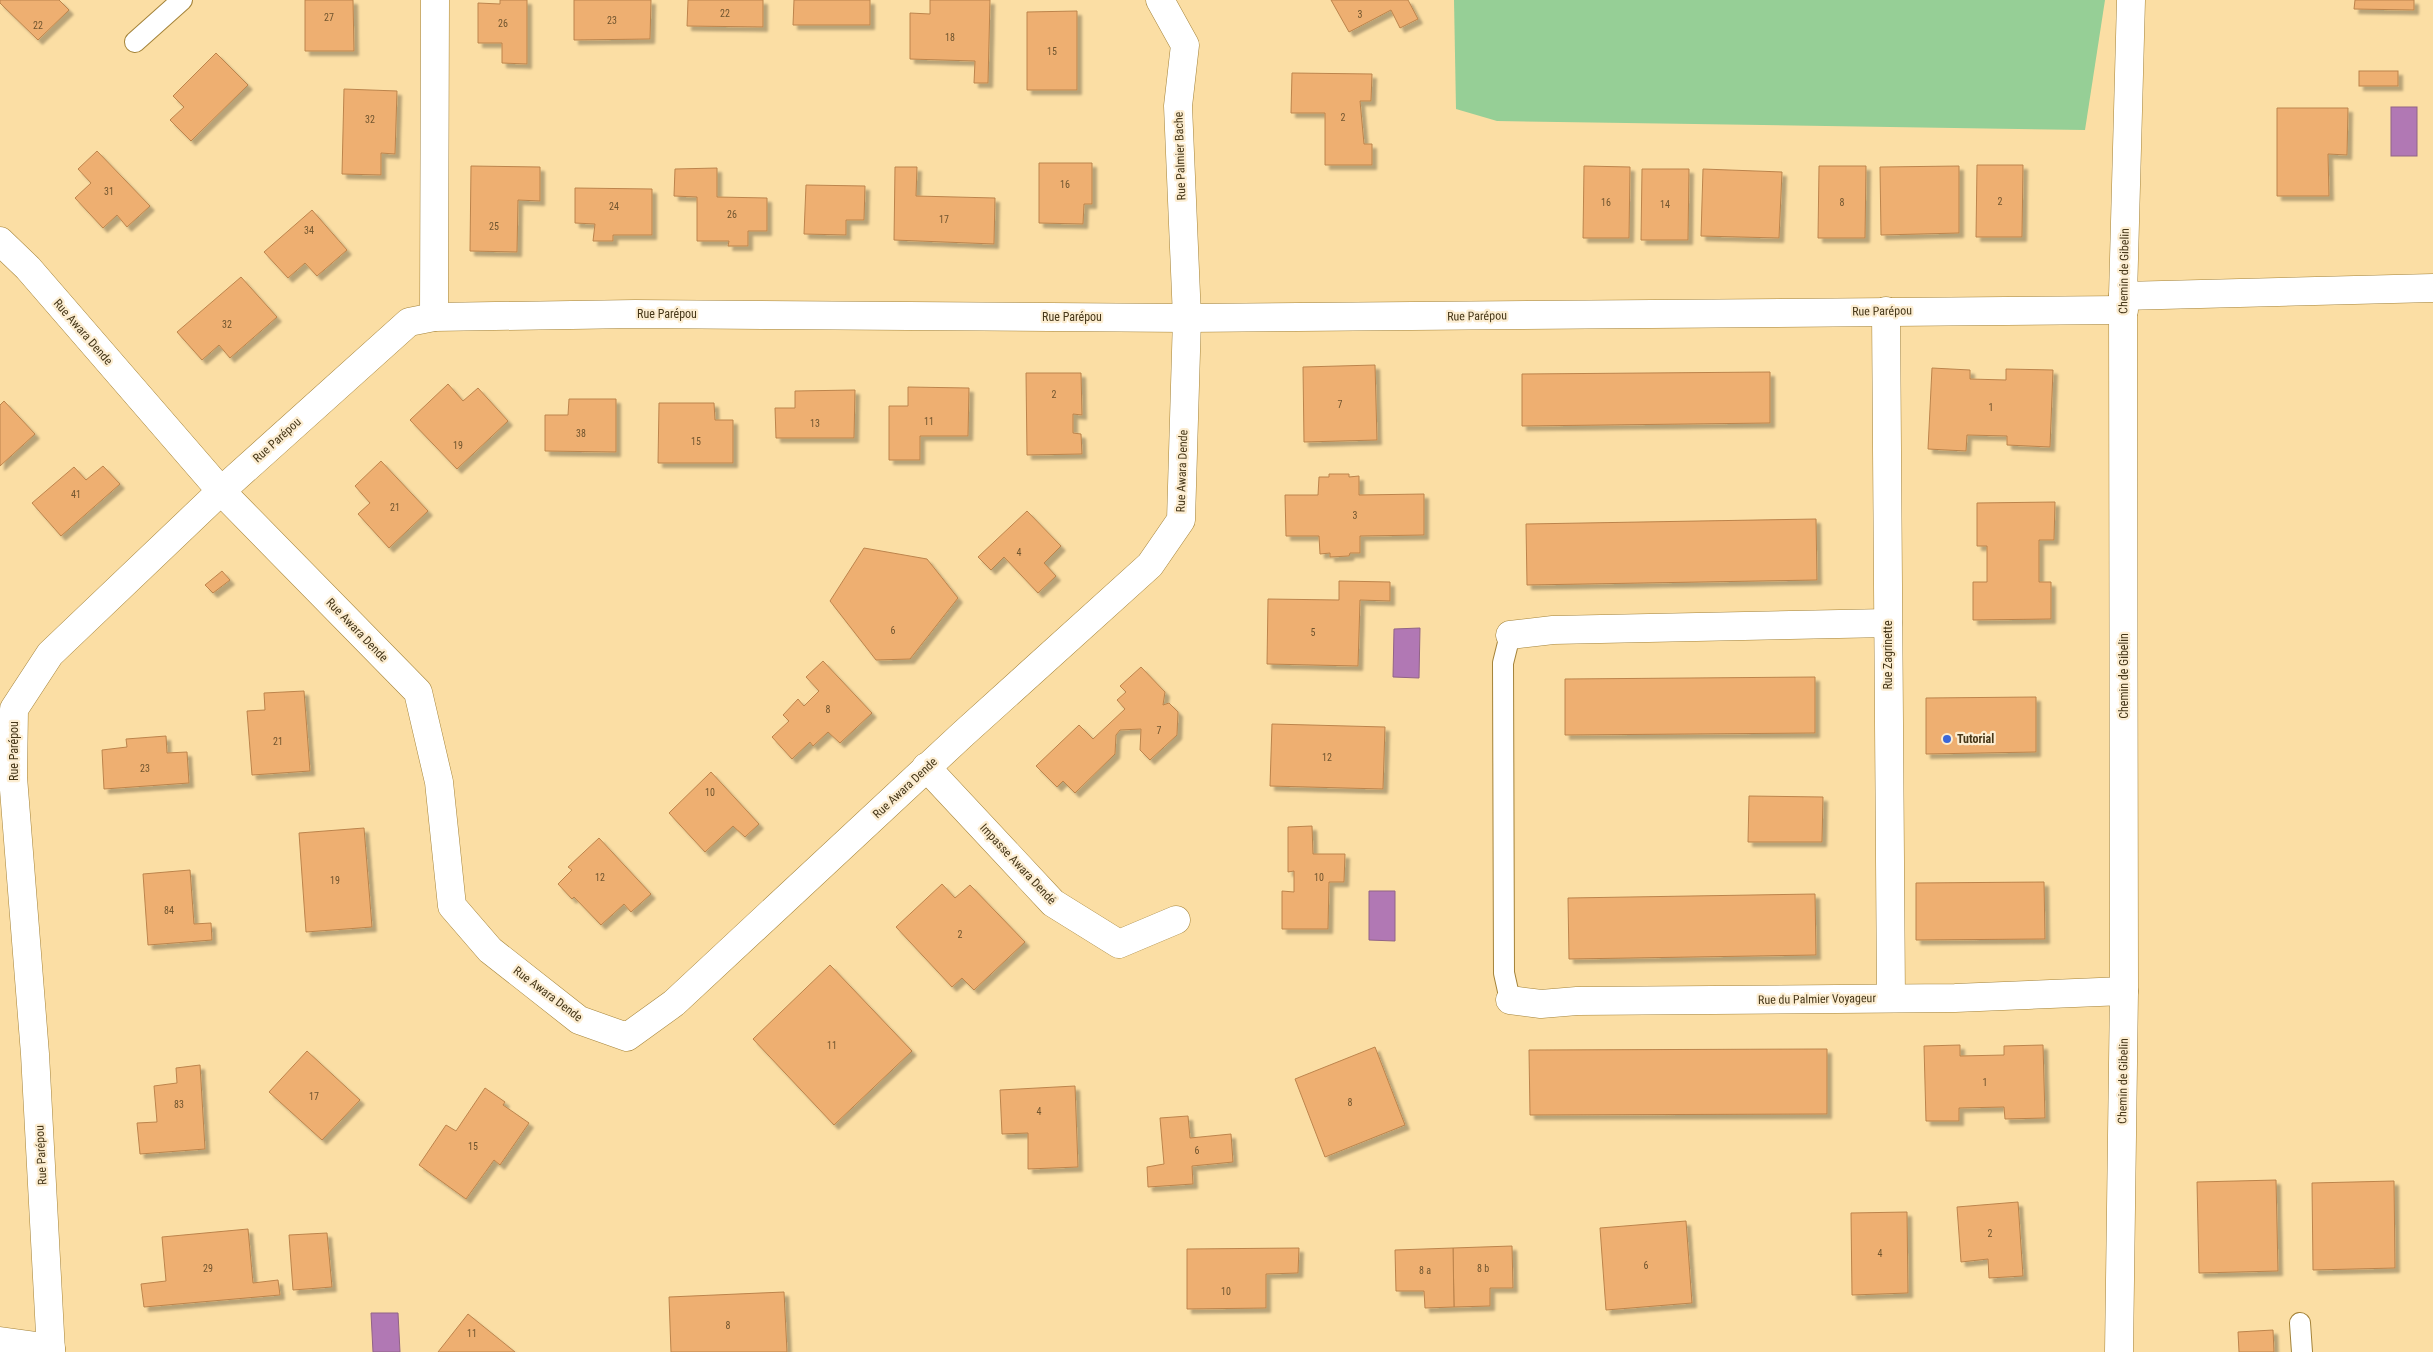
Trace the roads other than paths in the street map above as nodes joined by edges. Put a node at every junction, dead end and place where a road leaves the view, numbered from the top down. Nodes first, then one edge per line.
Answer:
1 (182, 0) edge
2 (435, 0) edge
3 (1160, 0) edge
4 (2131, 0) edge
5 (135, 42) dead end
6 (0, 241) edge
7 (2433, 288) edge
8 (2123, 303) junction
9 (1886, 311) junction
10 (434, 317) junction
11 (1187, 318) junction
12 (221, 491) junction
13 (1888, 623) junction
14 (1510, 635) joint
15 (7, 707) edge
16 (926, 767) junction
17 (1176, 920) dead end
18 (2124, 991) junction
19 (1891, 998) junction
20 (1510, 1000) joint
21 (2300, 1323) dead end
22 (0, 1340) edge
23 (51, 1350) edge
24 (2120, 1352) edge
25 (2302, 1352) edge

1 - 5 lane
2 - 10 street
3 - 11 street, Rue Palmier Bache
4 - 8 street, Chemin de Gibelin
6 - 12 street, Rue Awara Dende
7 - 8 street, Rue Parépou
8 - 9 street, Rue Parépou
8 - 18 street, Chemin de Gibelin
9 - 11 street, Rue Parépou
9 - 13 street, Rue Zagrinette
10 - 11 street, Rue Parépou
10 - 12 street, Rue Parépou
11 - 16 street, Rue Awara Dende
12 - 15 street, Rue Parépou
12 - 16 street, Rue Awara Dende
13 - 14 street
13 - 19 street, Rue Zagrinette
14 - 20 lane
15 - 23 street, Rue Parépou
16 - 17 street, Impasse Awara Dendé
18 - 19 street, Rue du Palmier Voyageur
18 - 24 street, Chemin de Gibelin
19 - 20 street, Rue du Palmier Voyageur
21 - 25 lane
22 - 23 street

